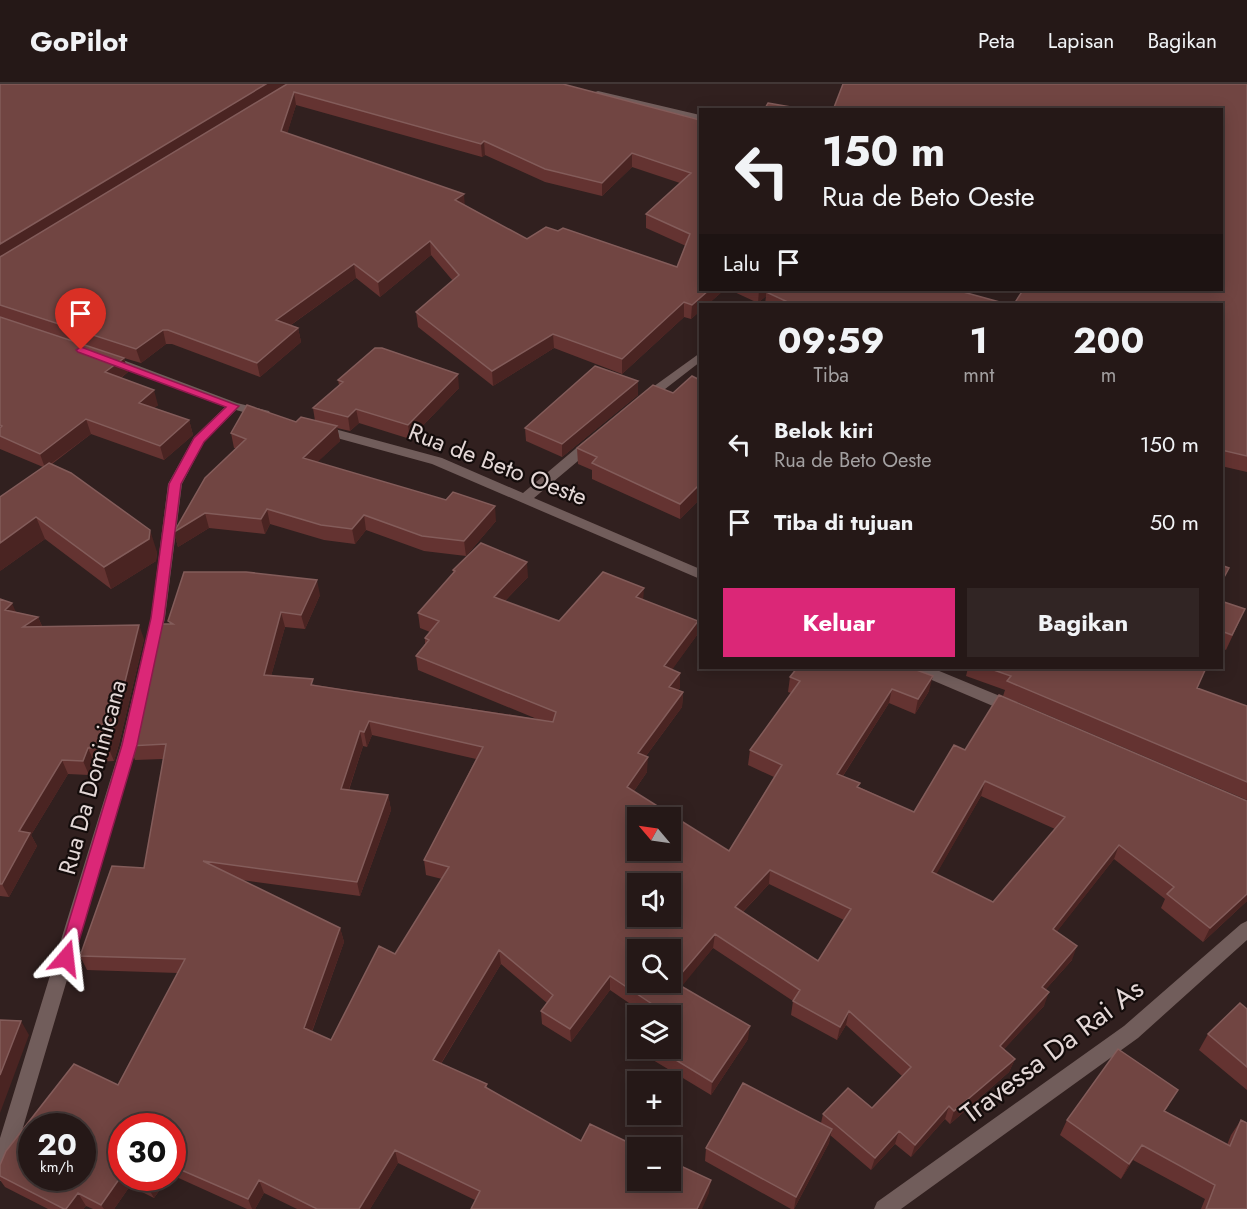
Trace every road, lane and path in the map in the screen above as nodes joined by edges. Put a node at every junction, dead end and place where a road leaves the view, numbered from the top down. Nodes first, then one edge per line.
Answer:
1 (591, 92) edge
2 (699, 118) edge
3 (89, 352) edge
4 (699, 358) edge
5 (233, 406) junction
6 (633, 408) edge
7 (279, 418) edge
8 (301, 424) edge
9 (606, 430) edge
10 (525, 498) junction
11 (699, 573) edge
12 (920, 669) edge
13 (1028, 715) edge
14 (1247, 929) edge
15 (0, 1171) edge
16 (884, 1209) edge

1 - 2 street
3 - 5 street
4 - 6 street
5 - 7 street
5 - 15 street, Rua Da Dominicana
8 - 10 street, Rua de Beto Oeste
9 - 10 street
10 - 11 street, Rua de Beto Oeste
12 - 13 street
14 - 16 street, Travessa Da Rai As

